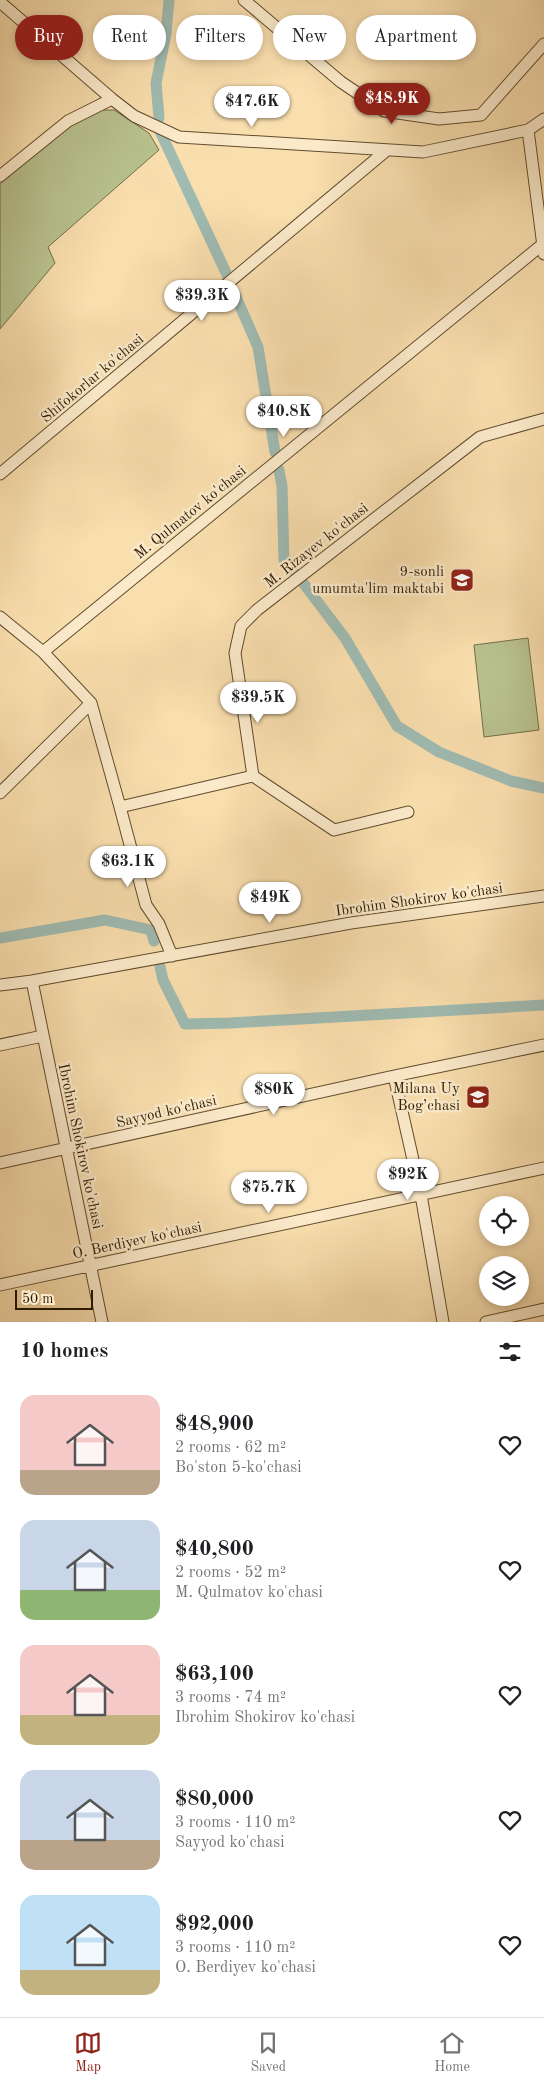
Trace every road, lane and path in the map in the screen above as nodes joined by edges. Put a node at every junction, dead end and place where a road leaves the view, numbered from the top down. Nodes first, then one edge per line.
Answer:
1 (244, 0) edge
2 (0, 2) edge
3 (544, 44) edge
4 (112, 99) junction
5 (544, 119) edge
6 (528, 130) junction
7 (387, 150) junction
8 (0, 175) edge
9 (543, 249) edge
10 (544, 419) edge
11 (0, 474) edge
12 (2, 623) edge
13 (42, 652) junction
14 (91, 703) junction
15 (253, 776) junction
16 (0, 793) edge
17 (120, 807) junction
18 (408, 812) dead end
19 (544, 896) edge
20 (172, 956) junction
21 (32, 981) junction
22 (0, 985) edge
23 (43, 1036) junction
24 (0, 1045) edge
25 (544, 1045) edge
26 (394, 1076) junction
27 (67, 1149) junction
28 (0, 1163) edge
29 (544, 1168) edge
30 (420, 1195) junction
31 (90, 1266) junction
32 (0, 1285) edge
33 (544, 1309) edge
34 (102, 1322) edge
35 (443, 1322) edge
36 (486, 1322) edge

1 - 3 street
2 - 4 street
4 - 7 street
4 - 8 street
5 - 6 street
6 - 7 street
6 - 9 street
7 - 11 street, Shifokorlar ko'chasi
9 - 13 street, M. Qulmatov ko'chasi
10 - 15 street, M. Rizayev ko'chasi
12 - 13 street
13 - 14 street
14 - 16 street
14 - 17 street
15 - 17 street
15 - 18 street
17 - 20 street
19 - 20 street, Ibrohim Shokirov ko'chasi
20 - 21 street, Ibrohim Shokirov ko'chasi
21 - 22 street, Ibrohim Shokirov ko'chasi
21 - 23 street, Ibrohim Shokirov ko'chasi
23 - 24 street
23 - 27 street, Ibrohim Shokirov ko'chasi
25 - 26 street, Sayyod ko'chasi
26 - 27 street, Sayyod ko'chasi
26 - 30 street
27 - 28 street, Sayyod ko'chasi
27 - 31 street, Ibrohim Shokirov ko'chasi
29 - 30 street, O. Berdiyev ko'chasi
30 - 31 street, O. Berdiyev ko'chasi
30 - 35 street
31 - 32 street, O. Berdiyev ko'chasi
31 - 34 street, Ibrohim Shokirov ko'chasi
33 - 36 street

